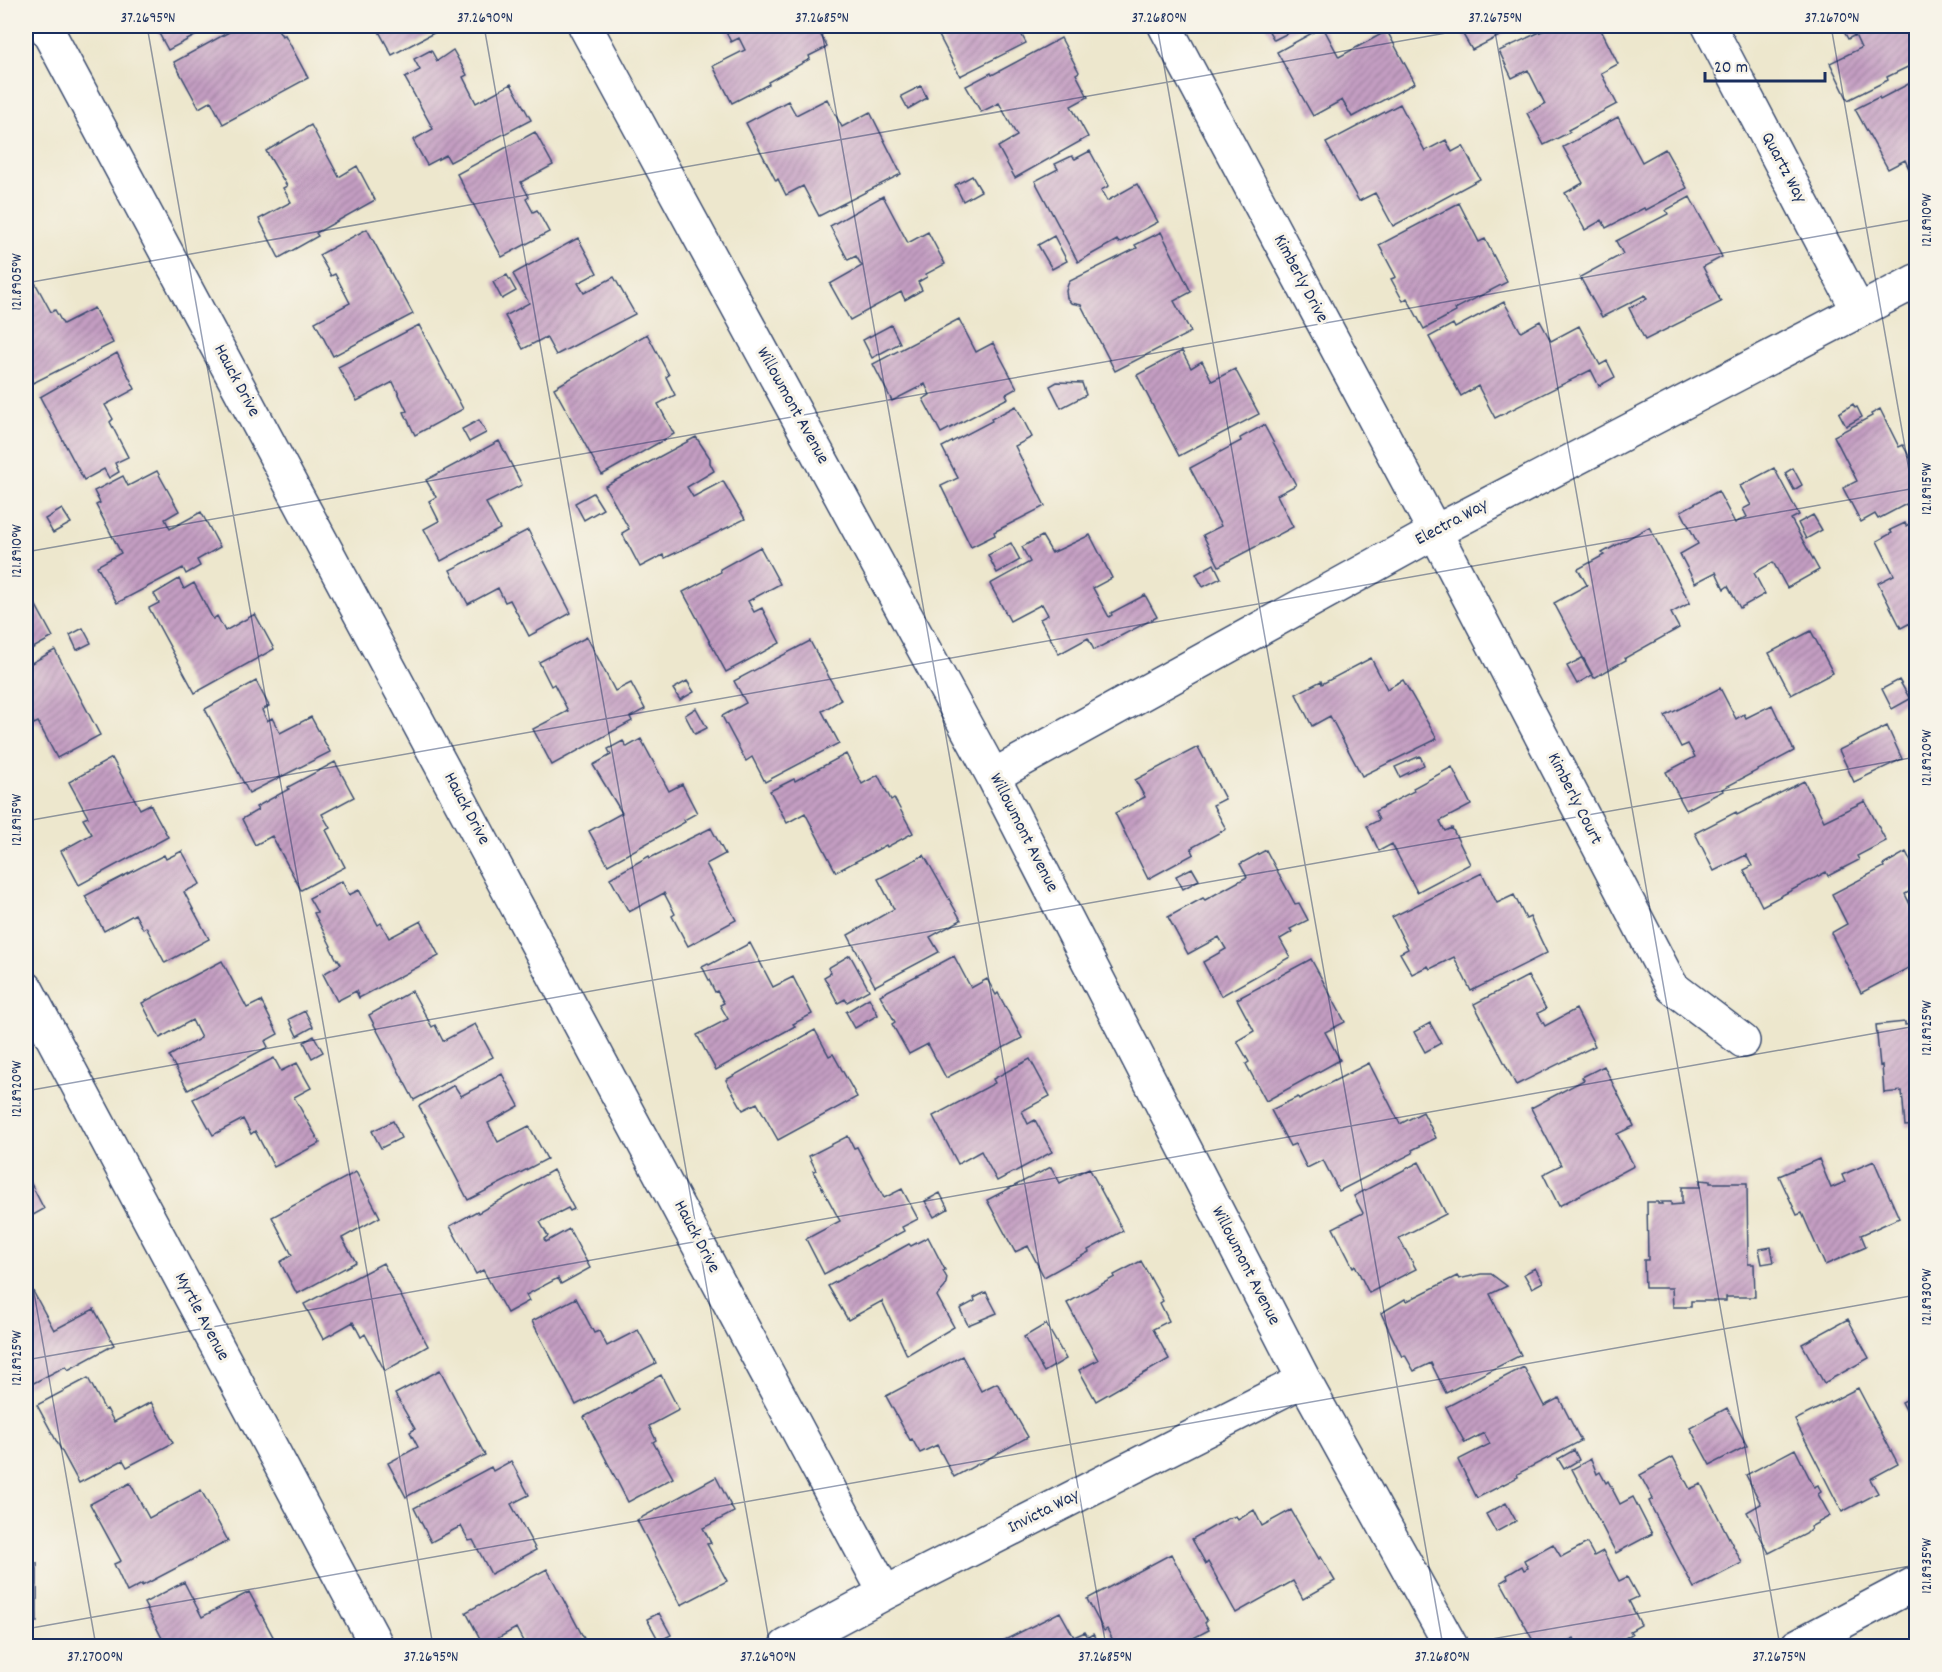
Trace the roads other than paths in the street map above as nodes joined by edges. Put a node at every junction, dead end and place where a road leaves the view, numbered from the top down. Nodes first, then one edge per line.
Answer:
1 (45, 26) edge
2 (585, 26) edge
3 (1165, 26) edge
4 (1709, 26) edge
5 (1917, 281) edge
6 (1858, 310) junction
7 (1435, 532) junction
8 (993, 776) junction
9 (26, 988) edge
10 (1743, 1041) dead end
11 (1304, 1380) junction
12 (1917, 1583) edge
13 (885, 1593) junction
14 (377, 1647) edge
15 (786, 1647) edge
16 (1450, 1647) edge
17 (1797, 1647) edge

1 - 13 street, Hauck Drive
2 - 8 street, Willowmont Avenue
3 - 7 street, Kimberly Drive
4 - 6 street, Quartz Way
5 - 6 street, Electra Way
6 - 7 street, Electra Way
7 - 8 street, Electra Way
7 - 10 street, Kimberly Court
8 - 11 street, Willowmont Avenue
9 - 14 street, Myrtle Avenue
11 - 13 street, Invicta Way
11 - 16 street, Willowmont Avenue
12 - 17 street
13 - 15 street, Invicta Way

